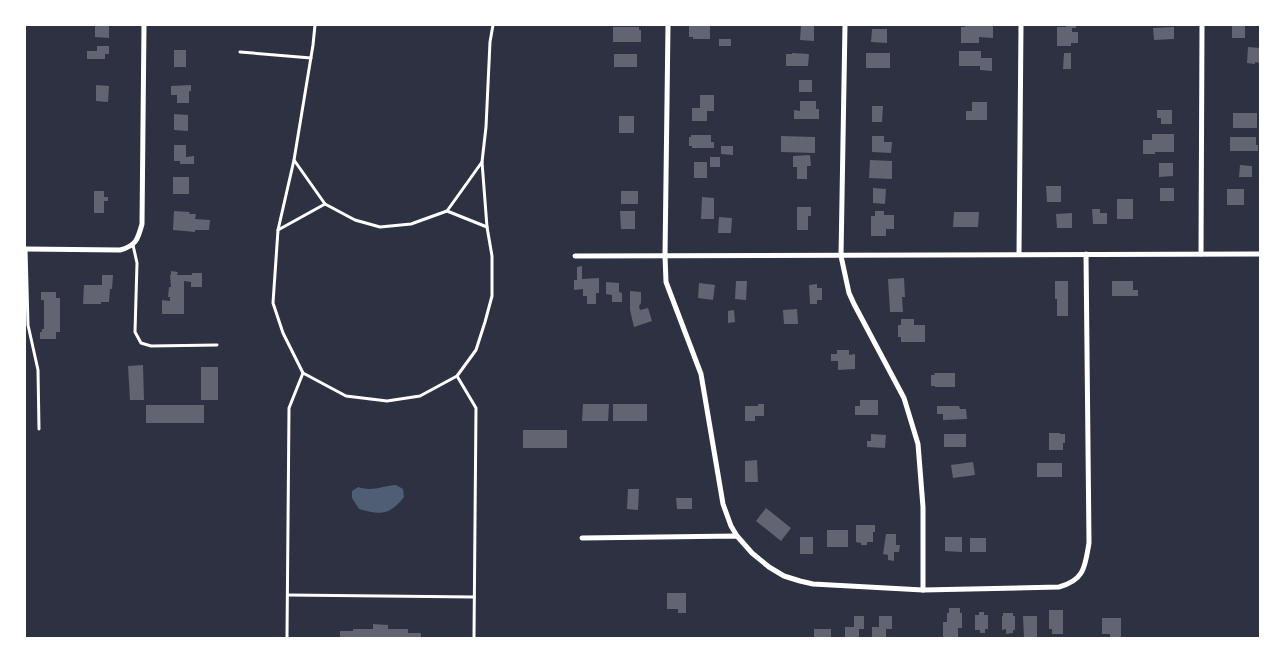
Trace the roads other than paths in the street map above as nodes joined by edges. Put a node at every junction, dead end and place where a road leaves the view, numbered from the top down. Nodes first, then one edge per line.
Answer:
1 (144, 25) edge
2 (315, 25) edge
3 (493, 25) edge
4 (668, 25) edge
5 (845, 25) edge
6 (1021, 25) edge
7 (1202, 25) edge
8 (240, 52) dead end
9 (311, 58) junction
10 (294, 160) junction
11 (482, 162) junction
12 (325, 204) junction
13 (447, 210) junction
14 (487, 227) junction
15 (278, 230) junction
16 (133, 244) junction
17 (26, 249) edge
18 (1019, 254) junction
19 (1086, 254) junction
20 (1201, 254) junction
21 (1260, 254) edge
22 (575, 256) dead end
23 (665, 256) junction
24 (841, 256) junction
25 (217, 345) dead end
26 (304, 373) junction
27 (457, 376) junction
28 (39, 429) dead end
29 (737, 536) junction
30 (582, 538) dead end
31 (923, 590) junction
32 (288, 595) junction
33 (474, 597) junction
34 (287, 638) edge
35 (474, 638) edge

1 - 16 street
2 - 9 lane
3 - 11 lane
4 - 23 street
5 - 24 street
6 - 18 street
7 - 20 street
8 - 9 lane
9 - 10 lane
10 - 12 lane
10 - 15 lane
11 - 13 lane
11 - 14 lane
12 - 13 lane
12 - 15 lane
13 - 14 lane
14 - 27 lane
15 - 26 lane
16 - 17 street
16 - 25 lane
17 - 28 lane
18 - 19 street
18 - 24 street
19 - 20 street
19 - 31 street
20 - 21 street
22 - 23 street
23 - 24 street
23 - 29 street
24 - 31 street
26 - 27 lane
26 - 32 lane
27 - 33 lane
29 - 30 street
29 - 31 street
32 - 33 lane
32 - 34 lane
33 - 35 lane

